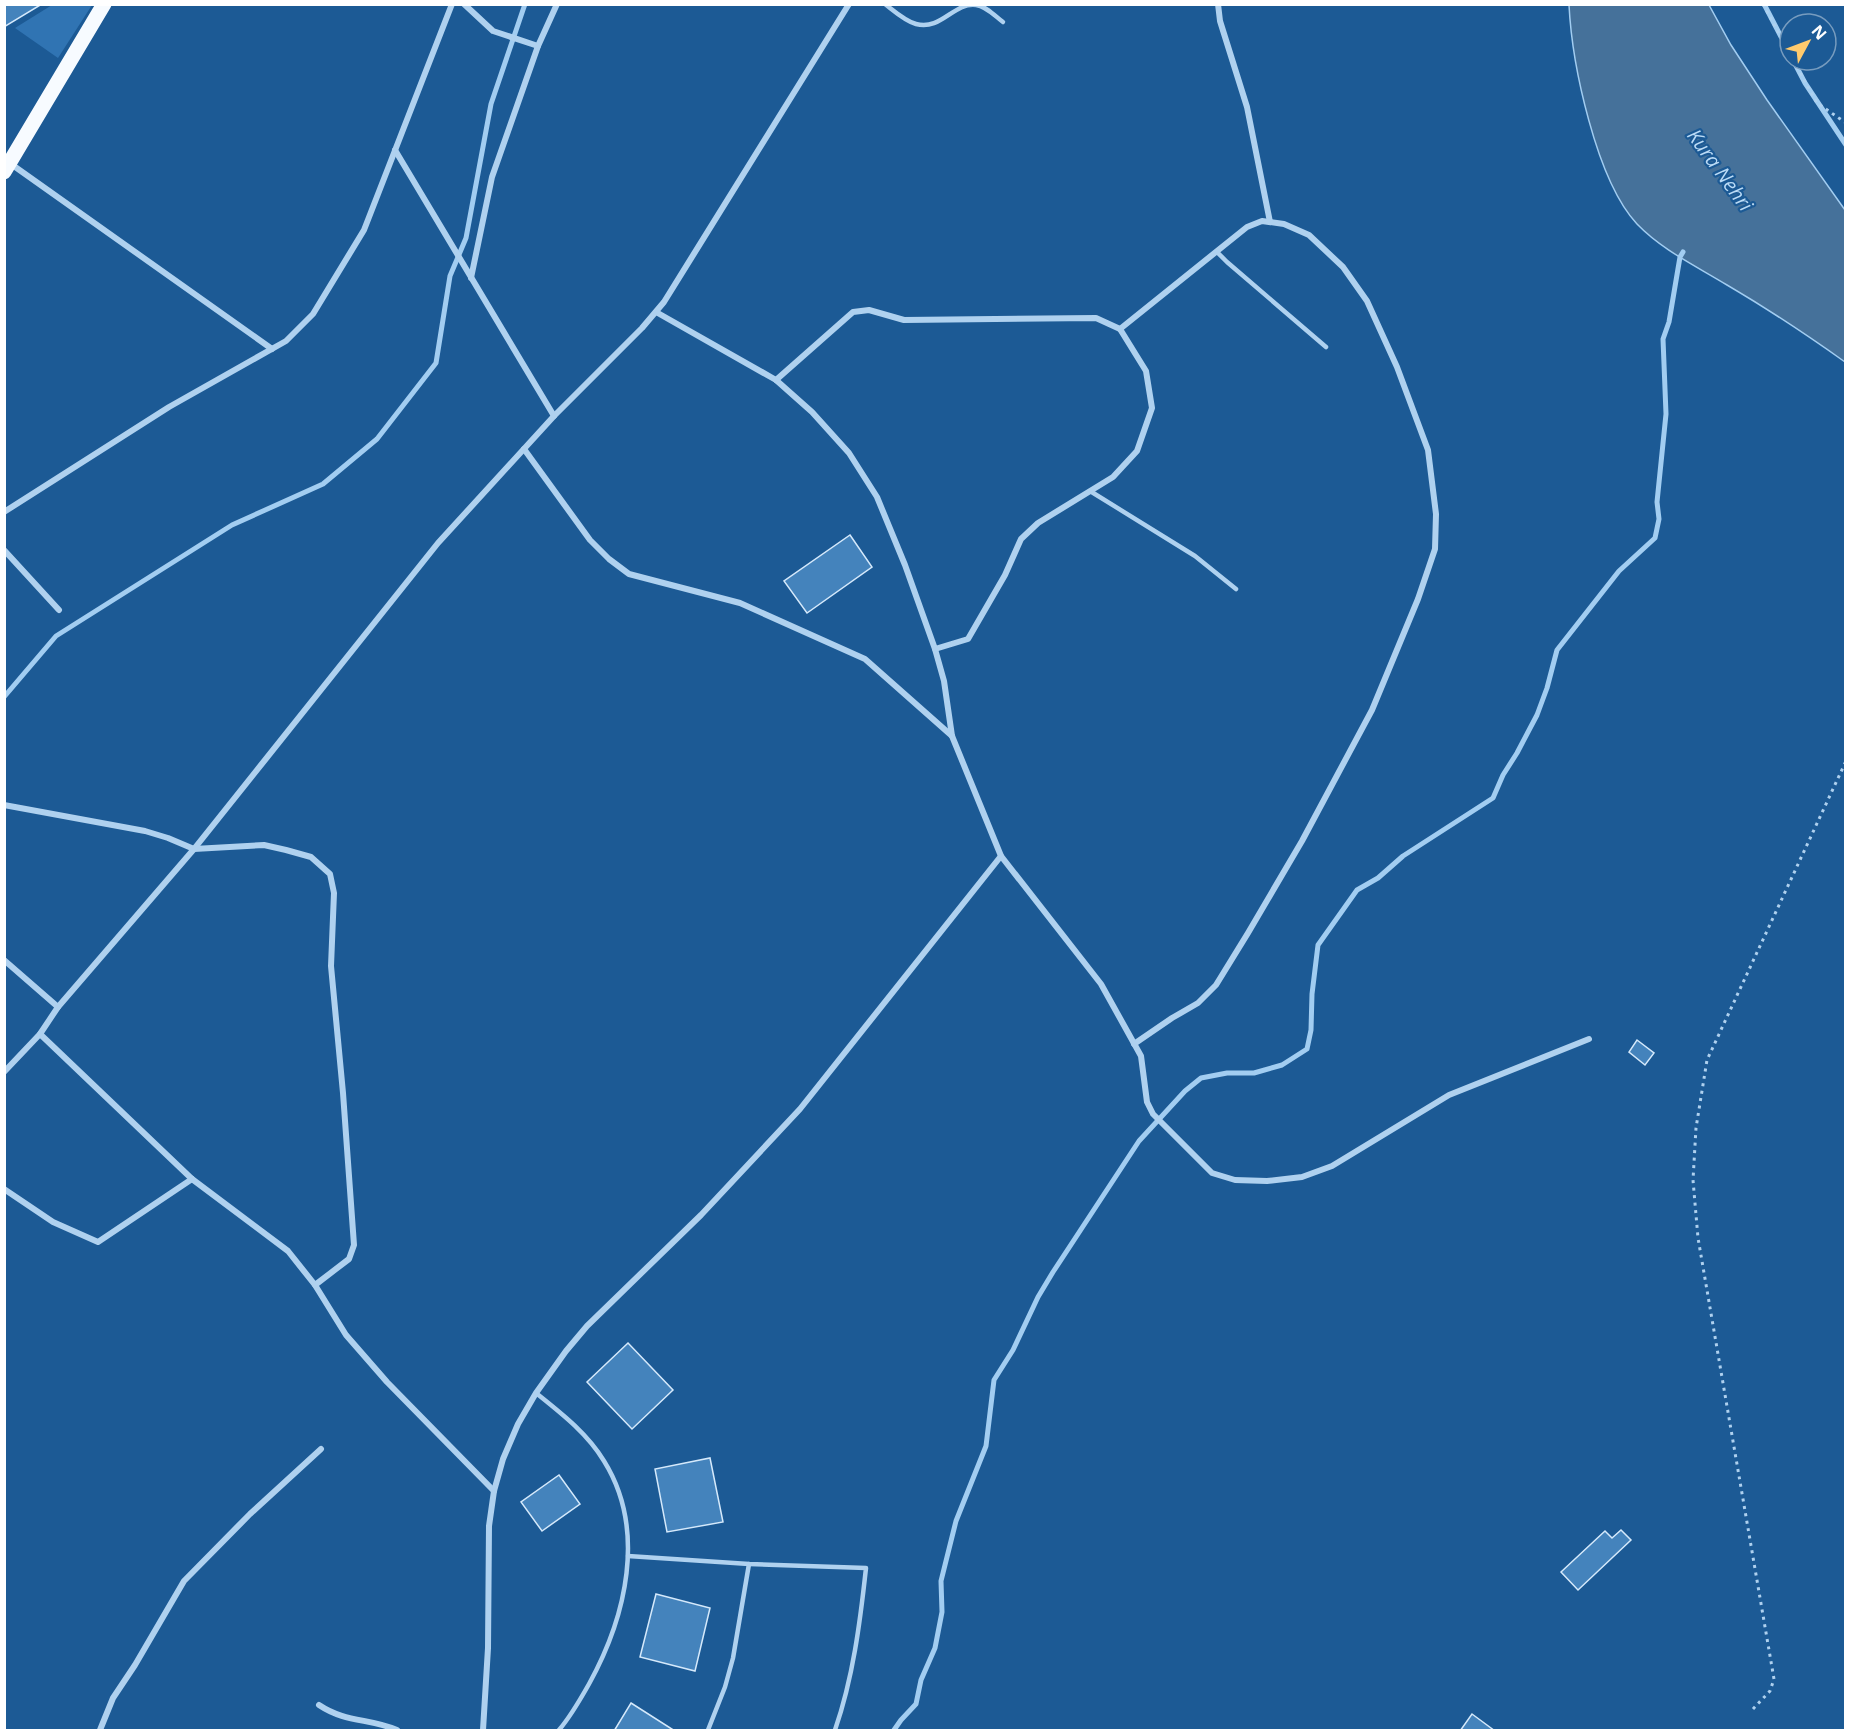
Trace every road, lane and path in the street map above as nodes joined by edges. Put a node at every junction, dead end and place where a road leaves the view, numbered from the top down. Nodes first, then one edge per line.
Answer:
1 (104, 4) edge
2 (452, 4) edge
3 (464, 4) edge
4 (556, 4) edge
5 (849, 4) edge
6 (885, 4) edge
7 (1218, 4) edge
8 (1763, 4) edge
9 (1003, 22) dead end
10 (1778, 32) edge
11 (538, 46) junction
12 (1799, 72) edge
13 (1845, 123) edge
14 (395, 150) junction
15 (8, 168) edge
16 (1270, 222) junction
17 (1217, 252) junction
18 (471, 278) junction
19 (656, 312) junction
20 (1120, 329) junction
21 (1326, 347) dead end
22 (272, 349) junction
23 (776, 380) junction
24 (554, 416) junction
25 (524, 449) junction
26 (1090, 491) junction
27 (4, 513) edge
28 (4, 550) edge
29 (1236, 589) dead end
30 (59, 610) dead end
31 (935, 649) junction
32 (952, 736) junction
33 (1845, 761) edge
34 (4, 804) edge
35 (194, 849) junction
36 (1001, 856) junction
37 (4, 960) edge
38 (58, 1007) junction
39 (40, 1034) junction
40 (1589, 1039) dead end
41 (1134, 1044) junction
42 (4, 1072) edge
43 (192, 1179) junction
44 (4, 1189) edge
45 (315, 1286) junction
46 (536, 1393) junction
47 (321, 1449) dead end
48 (495, 1491) junction
49 (628, 1556) junction
50 (749, 1564) junction
51 (319, 1705) dead end
52 (1753, 1709) dead end
53 (100, 1731) edge
54 (397, 1731) edge
55 (483, 1731) edge
56 (559, 1731) edge
57 (708, 1731) edge
58 (835, 1731) edge

1 - 15 main road
2 - 14 street
3 - 11 street
4 - 11 street
5 - 19 street
6 - 9 lane
7 - 16 street
8 - 10 path
11 - 18 street
12 - 13 path
14 - 18 street
14 - 22 street
15 - 22 street
16 - 17 street
16 - 41 street
17 - 20 street
17 - 21 lane
18 - 24 street
19 - 23 street
19 - 24 street
20 - 23 street
20 - 26 street
22 - 27 street
23 - 31 street
24 - 25 street
25 - 32 street
25 - 35 street
26 - 29 lane
26 - 31 street
28 - 30 street
31 - 32 street
32 - 36 street
33 - 52 path
34 - 35 street
35 - 38 street
35 - 45 street
36 - 41 street
36 - 46 street
37 - 38 street
38 - 39 street
39 - 42 street
39 - 43 street
40 - 41 street
43 - 44 street
43 - 45 street
45 - 48 street
46 - 48 street
46 - 49 lane
47 - 53 street
48 - 55 street
49 - 50 lane
49 - 56 lane
50 - 57 lane
50 - 58 lane
51 - 54 street

